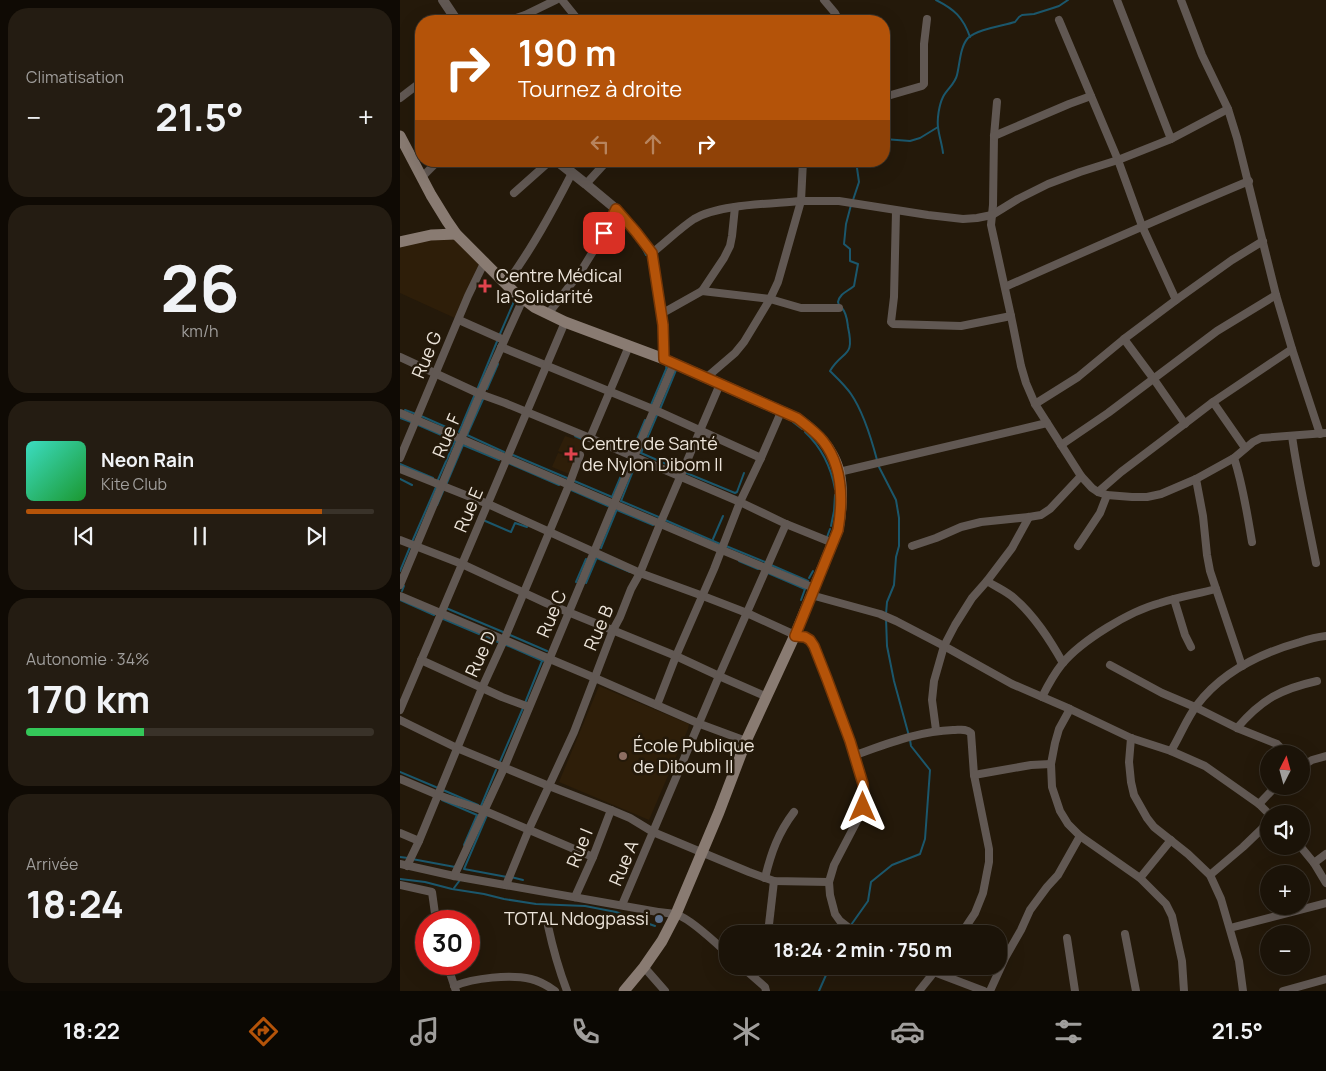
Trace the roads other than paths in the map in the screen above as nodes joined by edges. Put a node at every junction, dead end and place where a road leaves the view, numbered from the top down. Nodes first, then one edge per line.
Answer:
1 (443, 0) edge
2 (556, 0) edge
3 (562, 0) edge
4 (824, 0) edge
5 (1117, 0) edge
6 (1181, 0) edge
7 (452, 15) edge
8 (525, 15) edge
9 (574, 15) edge
10 (836, 15) edge
11 (927, 19) dead end
12 (1059, 20) dead end
13 (415, 87) edge
14 (890, 95) edge
15 (1091, 96) junction
16 (400, 98) edge
17 (997, 102) dead end
18 (1228, 109) junction
19 (400, 136) edge
20 (994, 136) junction
21 (1171, 139) junction
22 (1118, 160) junction
23 (415, 164) edge
24 (417, 167) edge
25 (432, 167) edge
26 (543, 167) edge
27 (564, 167) edge
28 (602, 167) edge
29 (803, 167) edge
30 (572, 173) junction
31 (422, 177) junction
32 (1249, 181) junction
33 (586, 184) junction
34 (514, 193) dead end
35 (801, 201) junction
36 (735, 207) junction
37 (616, 209) junction
38 (896, 211) junction
39 (992, 215) junction
40 (1142, 226) junction
41 (456, 234) junction
42 (1263, 241) junction
43 (400, 242) edge
44 (652, 253) junction
45 (484, 261) junction
46 (506, 284) junction
47 (1005, 287) junction
48 (702, 291) junction
49 (1276, 295) junction
50 (523, 299) junction
51 (770, 299) junction
52 (1176, 300) junction
53 (839, 308) dead end
54 (548, 314) junction
55 (661, 314) junction
56 (1011, 316) junction
57 (459, 320) junction
58 (565, 322) junction
59 (1124, 339) junction
60 (503, 344) junction
61 (629, 346) junction
62 (1292, 349) junction
63 (400, 357) edge
64 (669, 361) junction
65 (546, 366) junction
66 (435, 373) junction
67 (707, 377) junction
68 (1153, 378) junction
69 (720, 384) junction
70 (609, 391) junction
71 (480, 394) junction
72 (1213, 402) junction
73 (1035, 404) junction
74 (655, 410) junction
75 (781, 412) junction
76 (400, 413) edge
77 (527, 413) junction
78 (417, 420) junction
79 (1047, 423) junction
80 (1185, 424) junction
81 (700, 430) junction
82 (1323, 434) edge
83 (1292, 436) junction
84 (590, 438) junction
85 (462, 439) junction
86 (1061, 445) junction
87 (1245, 448) junction
88 (580, 455) dead end
89 (635, 457) junction
90 (400, 458) edge
91 (507, 458) junction
92 (761, 458) junction
93 (1234, 458) junction
94 (400, 469) edge
95 (839, 472) junction
96 (680, 476) junction
97 (1081, 476) junction
98 (1196, 479) junction
99 (569, 485) junction
100 (442, 486) junction
101 (1098, 492) junction
102 (1107, 495) junction
103 (740, 502) junction
104 (488, 504) junction
105 (614, 504) junction
106 (1029, 518) junction
107 (660, 524) junction
108 (786, 524) junction
109 (549, 532) junction
110 (400, 540) edge
111 (1252, 542) dead end
112 (833, 543) junction
113 (912, 546) dead end
114 (1078, 546) dead end
115 (416, 547) junction
116 (722, 550) junction
117 (594, 553) junction
118 (1316, 563) dead end
119 (462, 564) junction
120 (766, 569) junction
121 (640, 573) junction
122 (988, 581) junction
123 (400, 585) edge
124 (1216, 589) junction
125 (524, 592) junction
126 (812, 592) junction
127 (400, 596) edge
128 (703, 596) junction
129 (1174, 599) junction
130 (569, 612) junction
131 (441, 614) junction
132 (747, 614) junction
133 (613, 630) junction
134 (795, 636) junction
135 (1326, 636) edge
136 (504, 640) junction
137 (944, 646) junction
138 (1191, 647) dead end
139 (676, 656) junction
140 (549, 659) junction
141 (421, 660) junction
142 (1063, 663) junction
143 (1110, 665) dead end
144 (1242, 666) junction
145 (719, 676) junction
146 (595, 678) junction
147 (1317, 681) dead end
148 (482, 688) junction
149 (768, 697) junction
150 (1042, 697) junction
151 (657, 705) junction
152 (529, 707) junction
153 (1196, 707) junction
154 (1070, 709) junction
155 (400, 710) edge
156 (400, 720) edge
157 (700, 724) junction
158 (1237, 728) junction
159 (936, 730) junction
160 (1131, 738) junction
161 (746, 741) junction
162 (1278, 745) edge
163 (457, 748) junction
164 (1171, 752) junction
165 (855, 755) junction
166 (1326, 756) edge
167 (1310, 761) edge
168 (1051, 764) junction
169 (504, 768) junction
170 (974, 775) junction
171 (400, 779) edge
172 (549, 786) junction
173 (438, 795) junction
174 (1267, 795) edge
175 (1258, 804) joint
176 (611, 810) junction
177 (485, 811) junction
178 (794, 812) dead end
179 (529, 829) junction
180 (1260, 831) edge
181 (653, 832) junction
182 (400, 833) edge
183 (1080, 836) junction
184 (1171, 840) junction
185 (419, 841) junction
186 (702, 852) junction
187 (1326, 854) edge
188 (1307, 855) edge
189 (593, 857) junction
190 (1314, 863) junction
191 (404, 865) edge
192 (1210, 875) junction
193 (454, 876) junction
194 (765, 878) junction
195 (1140, 878) junction
196 (774, 881) junction
197 (829, 882) junction
198 (1326, 883) edge
199 (400, 885) edge
200 (506, 885) junction
201 (575, 897) junction
202 (1326, 903) edge
203 (622, 905) junction
204 (434, 910) edge
205 (676, 914) junction
206 (769, 925) edge
207 (845, 925) edge
208 (968, 925) edge
209 (548, 926) dead end
210 (1230, 928) junction
211 (1125, 934) dead end
212 (1067, 938) dead end
213 (719, 947) edge
214 (644, 967) junction
215 (451, 975) edge
216 (751, 975) edge
217 (931, 975) edge
218 (949, 975) edge
219 (1326, 979) edge
220 (455, 989) edge
221 (555, 991) edge
222 (567, 991) edge
223 (624, 991) edge
224 (665, 991) edge
225 (766, 991) edge
226 (919, 991) edge
227 (984, 991) edge
228 (990, 991) edge
229 (1075, 991) edge
230 (1136, 991) edge
231 (1184, 991) edge
232 (1243, 991) edge
233 (1284, 991) edge

1 - 7 street
2 - 8 street
3 - 9 street
4 - 10 street
5 - 21 street
6 - 18 street
11 - 14 street
12 - 15 street
13 - 16 street
15 - 20 street
15 - 22 street
17 - 20 street
18 - 21 street
18 - 32 street
19 - 23 main road
20 - 39 street
21 - 22 street
22 - 39 street
22 - 40 street
24 - 31 main road
25 - 31 street
26 - 34 street
27 - 30 street
28 - 33 street
29 - 35 street
30 - 33 street
30 - 46 street
31 - 41 main road
32 - 40 street
32 - 42 street
33 - 37 street
35 - 36 street
35 - 38 street
35 - 51 street
36 - 44 street
36 - 48 street
37 - 44 street
37 - 54 street
38 - 39 street
38 - 56 street
39 - 47 street
40 - 47 street
40 - 52 street
41 - 43 main road
41 - 45 main road
42 - 49 street
42 - 52 street
44 - 55 street
45 - 46 main road
45 - 57 street, Rue G
46 - 50 main road
47 - 56 street
48 - 51 street
48 - 55 street
49 - 62 street
49 - 68 street
50 - 54 main road
50 - 60 street, Rue F
51 - 53 street
51 - 67 street
52 - 59 street
54 - 58 main road
55 - 64 street
56 - 73 street
57 - 60 street, Rue G
57 - 66 street, Rue G
58 - 61 main road
58 - 65 street, Rue E
59 - 68 street
59 - 73 street
60 - 65 street, Rue G
60 - 71 street, Rue F
61 - 64 main road
61 - 70 street
62 - 72 street
62 - 82 street
63 - 66 street
64 - 67 main road
64 - 74 street, Rue C
65 - 70 street, Rue G
65 - 77 street, Rue E
66 - 71 street
66 - 78 street, Rue G
67 - 69 main road
68 - 80 street
68 - 86 street
69 - 75 main road
69 - 81 street, Rue B
70 - 74 street, Rue G
70 - 84 street
71 - 77 street
71 - 85 street, Rue F
72 - 80 street
72 - 87 street
73 - 79 street
74 - 81 street, Rue G
74 - 89 street, Rue C
75 - 92 street
75 - 95 main road
76 - 78 street
77 - 84 street
77 - 91 street, Rue E
78 - 85 street
78 - 90 street, Rue G
79 - 86 street
79 - 95 street
80 - 101 street
81 - 92 street, Rue G
81 - 96 street, Rue B
82 - 83 street
83 - 87 street
83 - 118 street
84 - 89 street
85 - 91 street
85 - 100 street, Rue F
86 - 97 street
87 - 93 street
88 - 99 street, Rue D
89 - 96 street
89 - 105 street, Rue C
91 - 99 street
91 - 104 street, Rue E
92 - 103 street
93 - 98 street
93 - 111 street
94 - 100 street
95 - 112 main road
96 - 103 street
96 - 107 street, Rue B
97 - 101 street
97 - 106 street
98 - 102 street
98 - 124 street
99 - 105 street
99 - 109 street, Rue D
100 - 104 street
100 - 115 street, Rue F
101 - 102 street
102 - 114 street
103 - 108 street
103 - 116 street
104 - 109 street
104 - 119 street, Rue E
105 - 107 street
105 - 117 street, Rue C
106 - 113 street
106 - 122 street
107 - 116 street
107 - 121 street, Rue B
108 - 112 street
108 - 120 street, Rue A
109 - 117 street
109 - 125 street, Rue D
110 - 115 street
112 - 126 main road
115 - 119 street
115 - 123 street, Rue F
116 - 120 street
116 - 128 street
117 - 121 street
117 - 130 street, Rue C
119 - 125 street
119 - 131 street, Rue E
120 - 126 street
120 - 132 street, Rue A
121 - 128 street
121 - 133 street, Rue B
122 - 137 street
122 - 142 street
124 - 129 street
124 - 144 street
125 - 130 street
125 - 136 street, Rue D
126 - 134 main road
126 - 137 street
127 - 131 street
128 - 132 street
128 - 139 street
129 - 138 street
129 - 142 street
130 - 133 street
130 - 140 street, Rue C
131 - 136 street
131 - 141 street, Rue E
132 - 134 street
132 - 145 street, Rue A
133 - 139 street
133 - 146 street, Rue B
134 - 149 main road
134 - 165 street
135 - 144 street
136 - 140 street
136 - 148 street, Rue D
137 - 150 street
137 - 159 street
139 - 145 street
139 - 151 street
140 - 146 street
140 - 152 street, Rue C
141 - 148 street
141 - 155 street, Rue E
142 - 150 street
143 - 153 street
144 - 153 street
145 - 149 street
145 - 157 street, Rue A
146 - 151 street
146 - 172 street, Rue B
147 - 158 street
148 - 152 street
148 - 163 street, Rue D
149 - 161 main road
150 - 154 street
151 - 157 street
152 - 169 street, Rue C
153 - 158 street
153 - 164 street
154 - 160 street
154 - 168 street
156 - 163 street
157 - 161 street
157 - 181 street, Rue A
158 - 162 street
159 - 165 street
159 - 170 street
160 - 164 street
160 - 184 street
161 - 186 main road
163 - 169 street
163 - 173 street, Rue D
164 - 175 street
165 - 197 street
166 - 167 street
168 - 170 street
168 - 183 street
169 - 172 street
169 - 177 street, Rue C
170 - 208 street
171 - 173 street
172 - 176 street
172 - 179 street, Rue B
173 - 177 street
173 - 185 street, Rue D
174 - 175 street
176 - 181 street
176 - 189 street, Rue I
177 - 179 street
177 - 193 street, Rue C
178 - 194 street
179 - 189 street
179 - 200 street, Rue B
180 - 192 street
181 - 186 street
181 - 203 street, Rue A
182 - 185 street
183 - 195 street
183 - 228 street
184 - 192 street
184 - 195 street
185 - 191 street, Rue D
186 - 194 street
186 - 205 main road
187 - 190 street
188 - 190 street
189 - 201 street, Rue I
190 - 198 street
191 - 193 street
192 - 210 street
193 - 200 street
194 - 196 street
195 - 231 street
196 - 197 street
196 - 206 street
197 - 207 street
199 - 204 street
200 - 201 street
201 - 203 street
202 - 210 street
203 - 205 street
205 - 213 street
205 - 214 main road
209 - 222 street
210 - 232 street
211 - 230 street
212 - 229 street
214 - 223 main road
214 - 224 street
215 - 220 street
216 - 225 street
217 - 226 street
218 - 227 street
219 - 233 street
220 - 221 street

